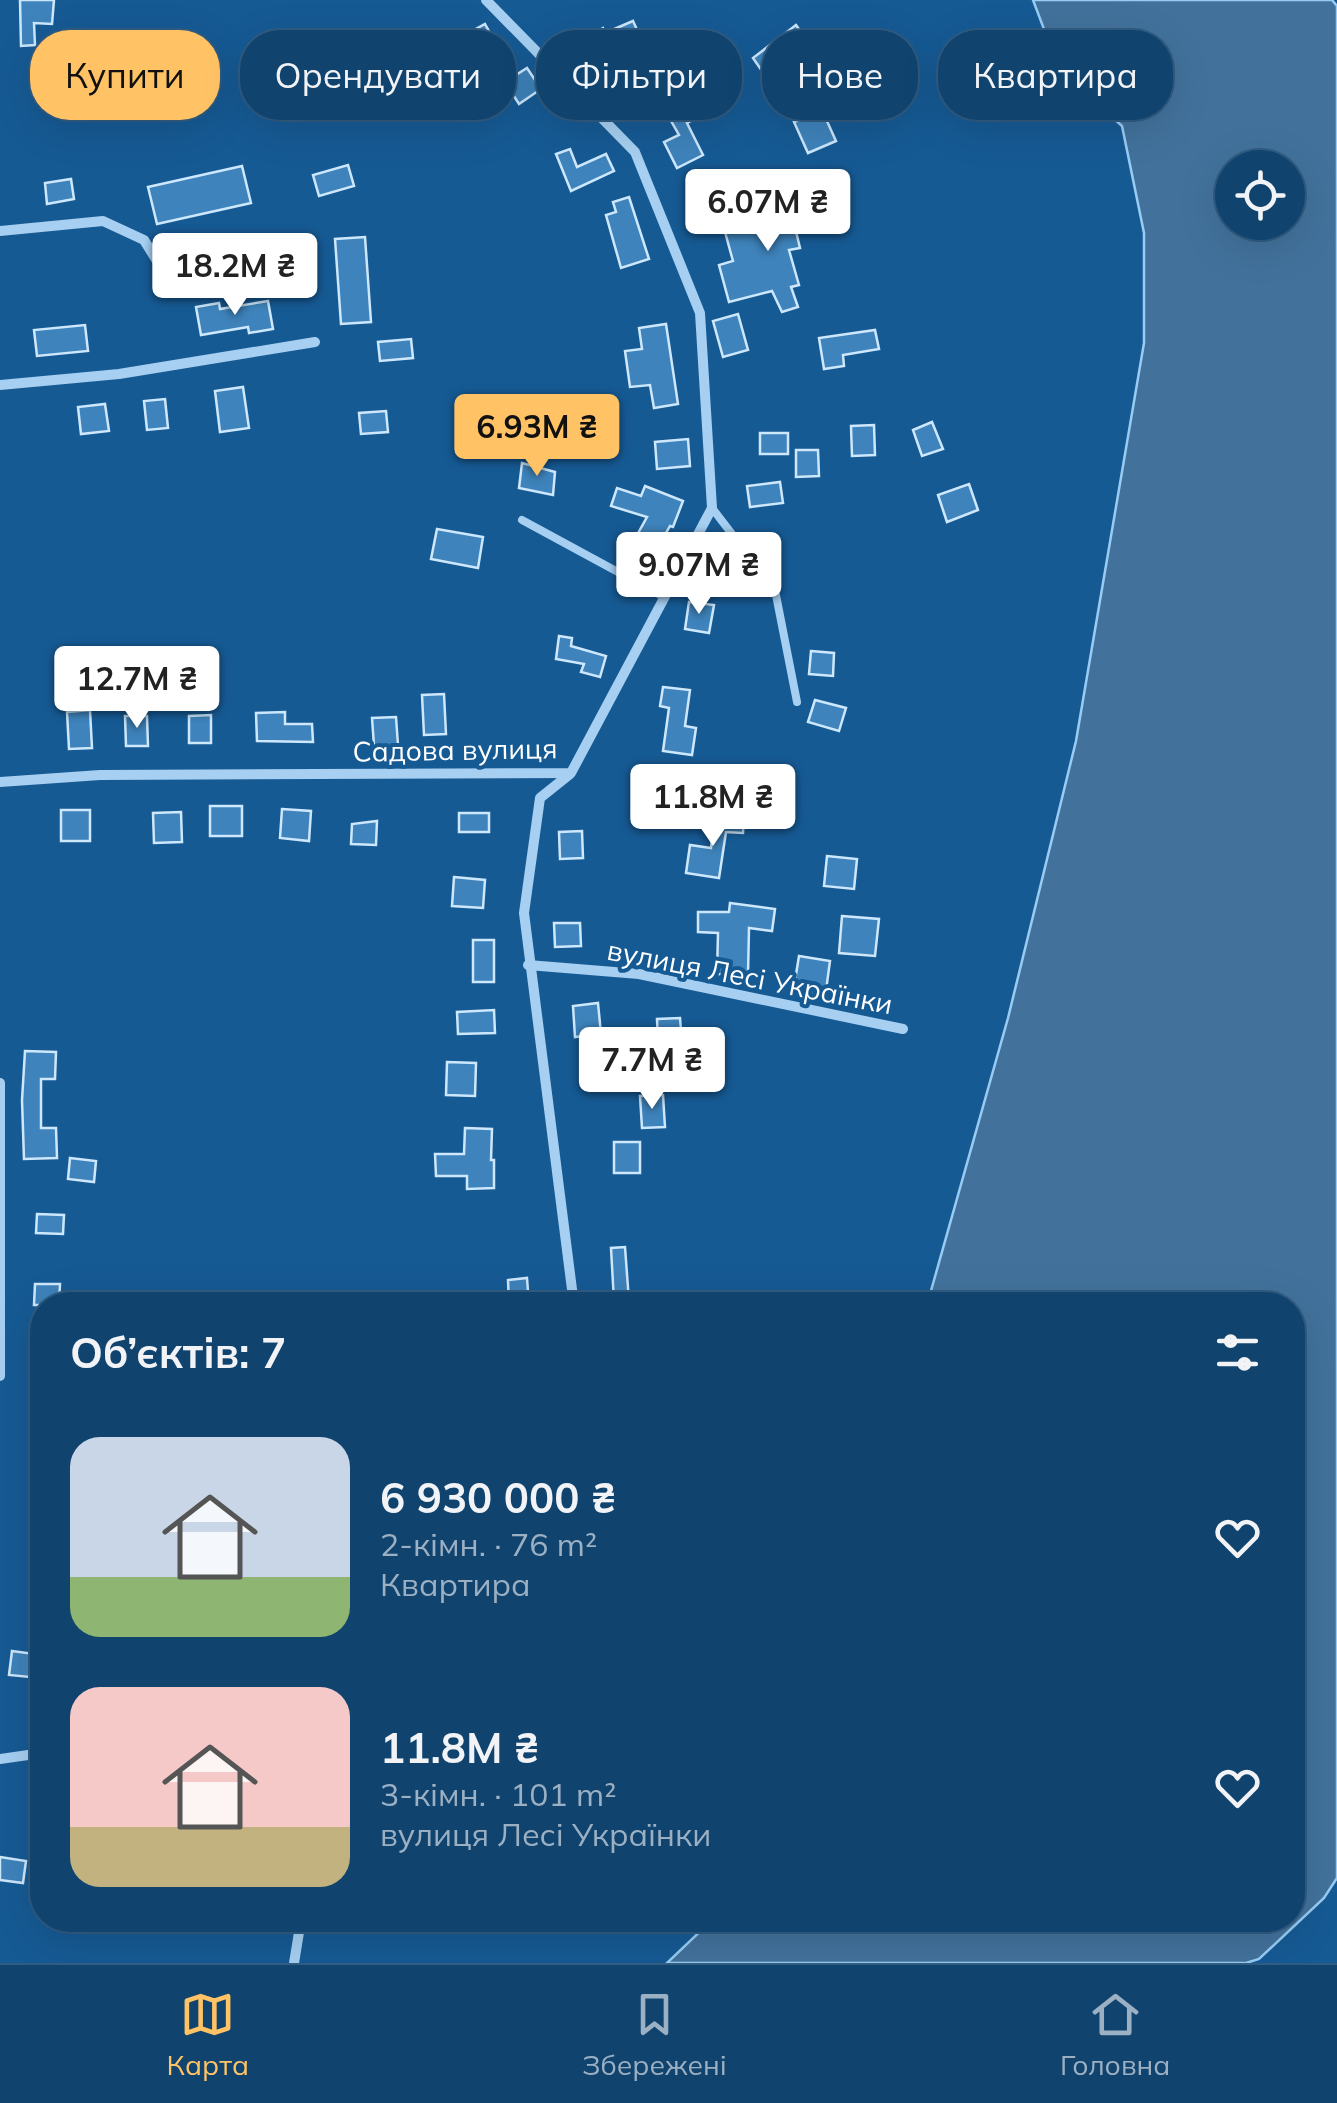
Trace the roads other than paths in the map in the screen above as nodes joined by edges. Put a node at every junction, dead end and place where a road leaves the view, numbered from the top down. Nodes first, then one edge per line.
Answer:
1 (486, 0) edge
2 (0, 231) edge
3 (173, 287) dead end
4 (315, 342) dead end
5 (0, 385) edge
6 (712, 508) junction
7 (522, 520) dead end
8 (664, 598) junction
9 (797, 702) dead end
10 (571, 773) junction
11 (0, 782) edge
12 (528, 965) junction
13 (903, 1029) dead end
14 (0, 1084) edge
15 (572, 1292) edge
16 (0, 1376) edge
17 (30, 1755) edge
18 (0, 1759) edge
19 (299, 1932) edge
20 (294, 1963) edge

1 - 6 street
2 - 3 street
4 - 5 street
6 - 8 street, Садова вулиця
6 - 9 lane
7 - 8 lane
8 - 10 street, Садова вулиця
10 - 11 street, Садова вулиця
10 - 12 street
12 - 13 street, вулиця Лесі Українки
12 - 15 street
14 - 16 street
17 - 18 street
19 - 20 street

